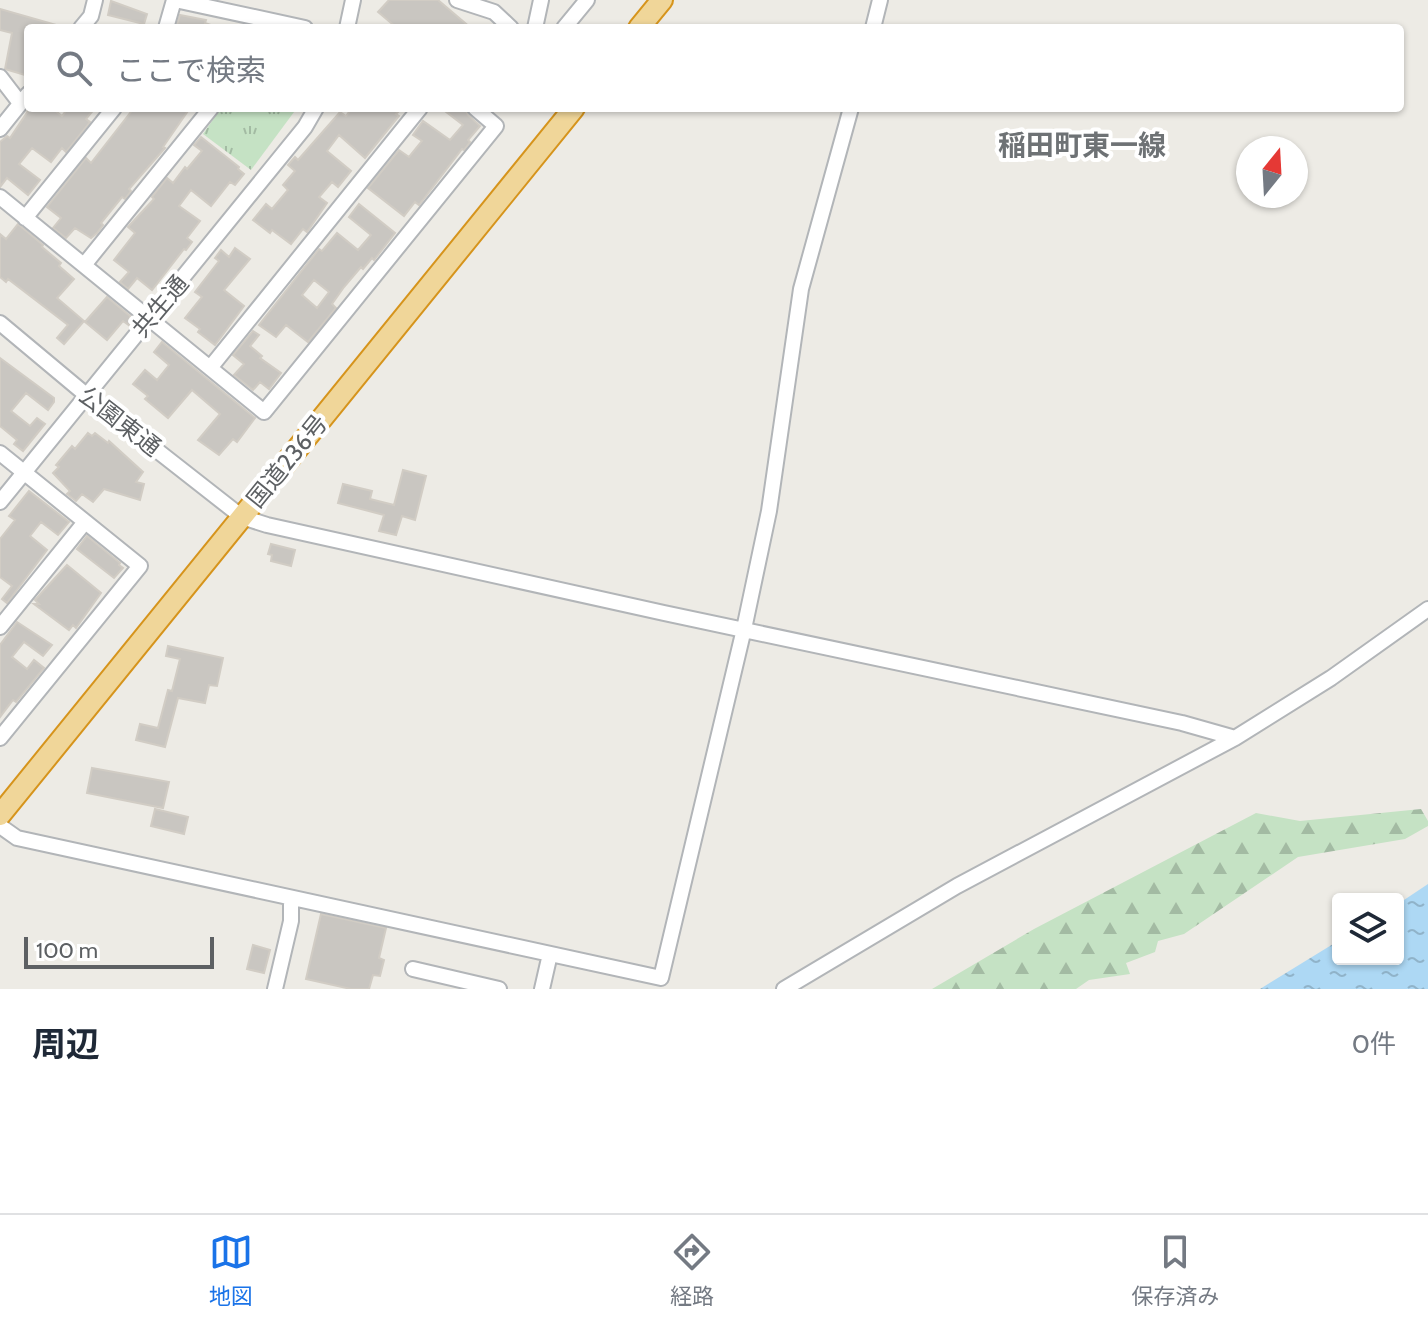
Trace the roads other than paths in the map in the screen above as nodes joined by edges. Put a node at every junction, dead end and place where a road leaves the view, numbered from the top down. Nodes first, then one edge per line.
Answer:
1 (95, 0) edge
2 (175, 0) edge
3 (353, 0) edge
4 (457, 0) edge
5 (541, 0) edge
6 (587, 0) edge
7 (662, 0) edge
8 (880, 0) edge
9 (247, 22) edge
10 (84, 24) edge
11 (167, 24) edge
12 (348, 24) edge
13 (507, 24) edge
14 (536, 24) edge
15 (567, 24) edge
16 (642, 24) edge
17 (874, 24) edge
18 (0, 77) edge
19 (24, 99) edge
20 (111, 112) edge
21 (208, 112) edge
22 (314, 112) edge
23 (417, 112) edge
24 (480, 112) edge
25 (496, 112) edge
26 (571, 112) edge
27 (850, 112) edge
28 (489, 120) junction
29 (0, 129) edge
30 (3, 206) edge
31 (25, 218) junction
32 (84, 265) junction
33 (150, 319) junction
34 (0, 323) edge
35 (210, 368) junction
36 (85, 394) junction
37 (0, 453) edge
38 (24, 473) junction
39 (0, 502) edge
40 (242, 517) junction
41 (85, 522) junction
42 (1428, 609) edge
43 (0, 627) edge
44 (744, 629) junction
45 (0, 738) edge
46 (1235, 738) junction
47 (0, 815) edge
48 (0, 826) edge
49 (291, 898) junction
50 (550, 954) junction
51 (413, 969) dead end
52 (275, 989) edge
53 (499, 989) edge
54 (542, 989) edge
55 (784, 989) edge

1 - 10 street
2 - 9 street
2 - 11 street
3 - 12 street
4 - 13 street
5 - 14 street
6 - 15 street
7 - 16 highway
8 - 17 street
18 - 19 street
19 - 29 street
20 - 31 street
21 - 32 street
22 - 33 street, 共生通
23 - 35 street
24 - 28 street
25 - 28 street
26 - 40 highway, 国道236号
27 - 44 street
28 - 35 street
30 - 31 street
31 - 32 street
32 - 33 street
33 - 35 street
33 - 36 street, 共生通
34 - 36 street, 公園東通
36 - 38 street, 共生通
36 - 40 street, 公園東通
37 - 38 street
38 - 39 street, 共生通
38 - 41 street
40 - 44 street
40 - 47 highway, 国道236号
41 - 43 street
41 - 45 street
42 - 46 street
44 - 46 street
44 - 50 street
46 - 55 street
48 - 49 street
49 - 50 street
49 - 52 street
50 - 54 street
51 - 53 street

